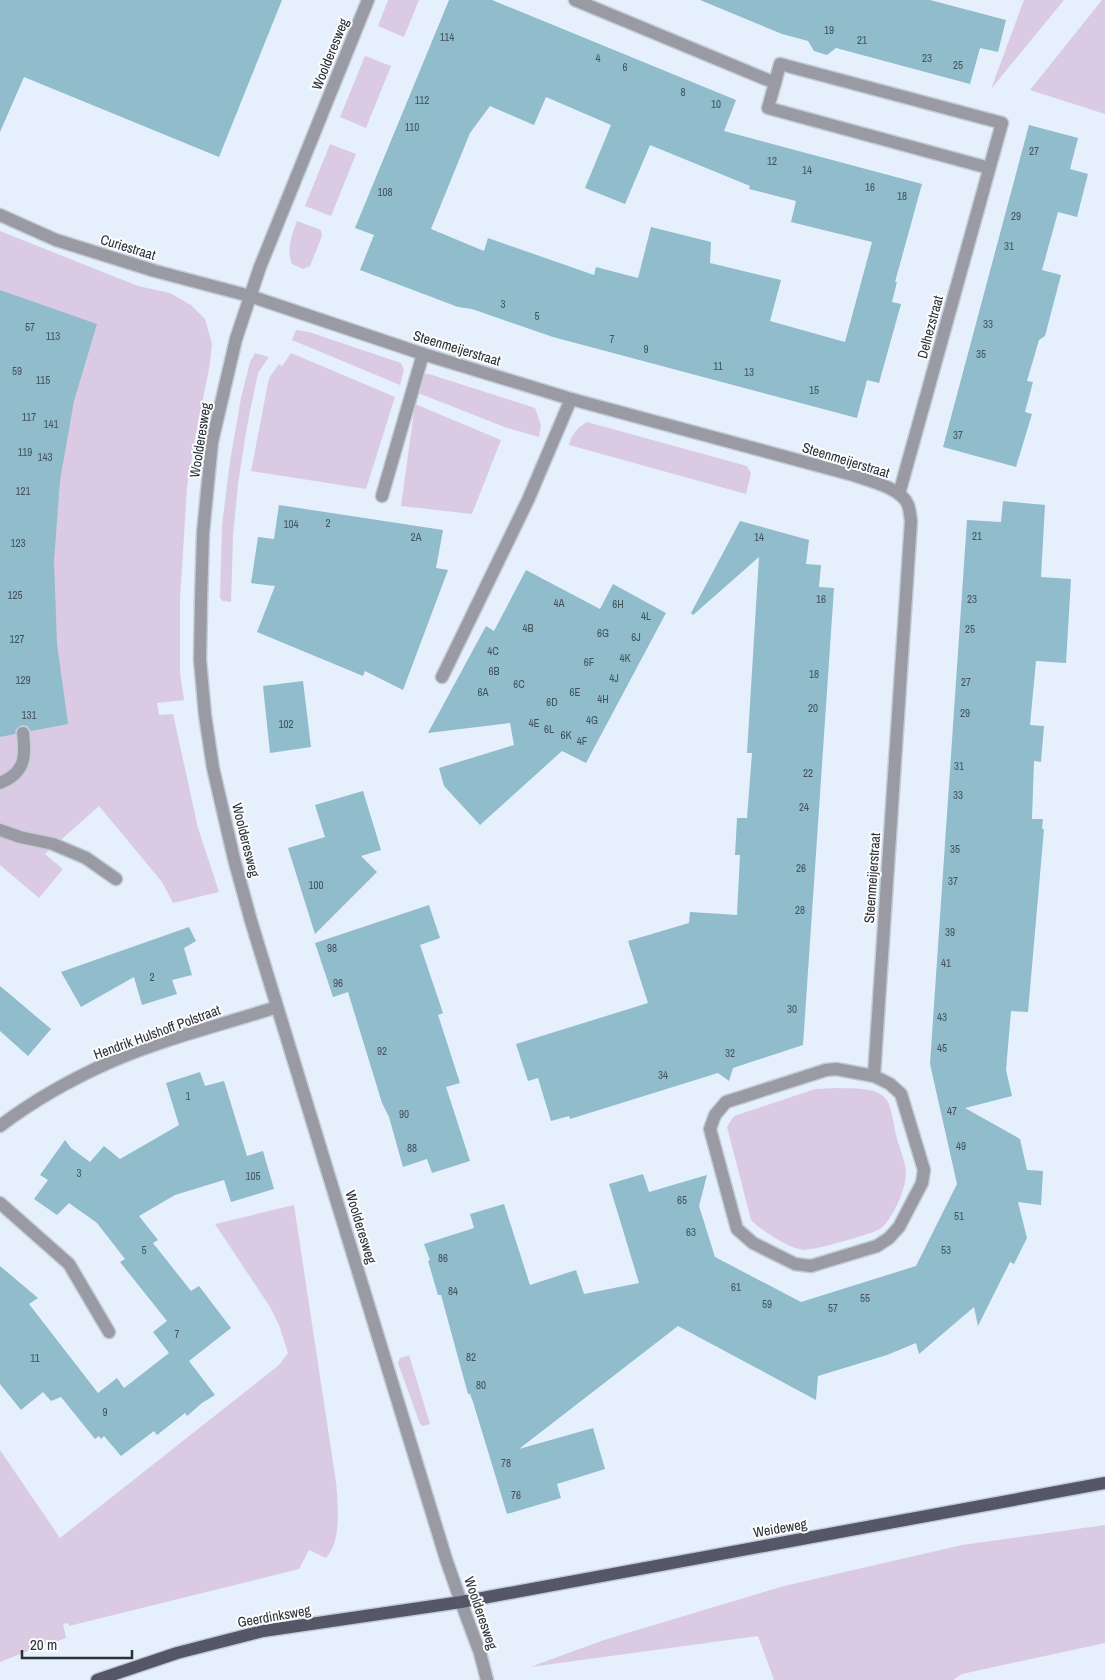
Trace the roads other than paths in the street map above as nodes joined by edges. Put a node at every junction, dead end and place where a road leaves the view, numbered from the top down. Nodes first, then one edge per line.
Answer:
1 (368, 0) edge
2 (576, 0) edge
3 (775, 83) junction
4 (990, 168) junction
5 (0, 215) edge
6 (250, 296) junction
7 (423, 354) junction
8 (571, 399) junction
9 (899, 494) junction
10 (382, 496) dead end
11 (442, 676) dead end
12 (23, 733) dead end
13 (0, 783) edge
14 (0, 830) edge
15 (116, 879) dead end
16 (277, 1007) junction
17 (874, 1076) junction
18 (0, 1126) edge
19 (0, 1203) edge
20 (109, 1332) dead end
21 (1105, 1483) edge
22 (461, 1602) junction
23 (97, 1680) edge
24 (487, 1680) edge

1 - 6 street, Woolderesweg
2 - 3 street
3 - 4 street, Delhezstraat
3 - 4 street, Delhezstraat
4 - 9 street, Delhezstraat
5 - 6 street, Curiestraat
6 - 7 street, Steenmeijerstraat
6 - 16 street, Woolderesweg
7 - 8 street, Steenmeijerstraat
7 - 10 street
8 - 9 street, Steenmeijerstraat
8 - 11 street
9 - 17 street, Steenmeijerstraat
12 - 13 street
14 - 15 street
16 - 18 street, Hendrik Hulshoff Polstraat
16 - 22 street, Woolderesweg
17 - 17 street
19 - 20 street
21 - 22 main road, Weideweg
22 - 23 main road, Geerdinksweg
22 - 24 street, Woolderesweg

